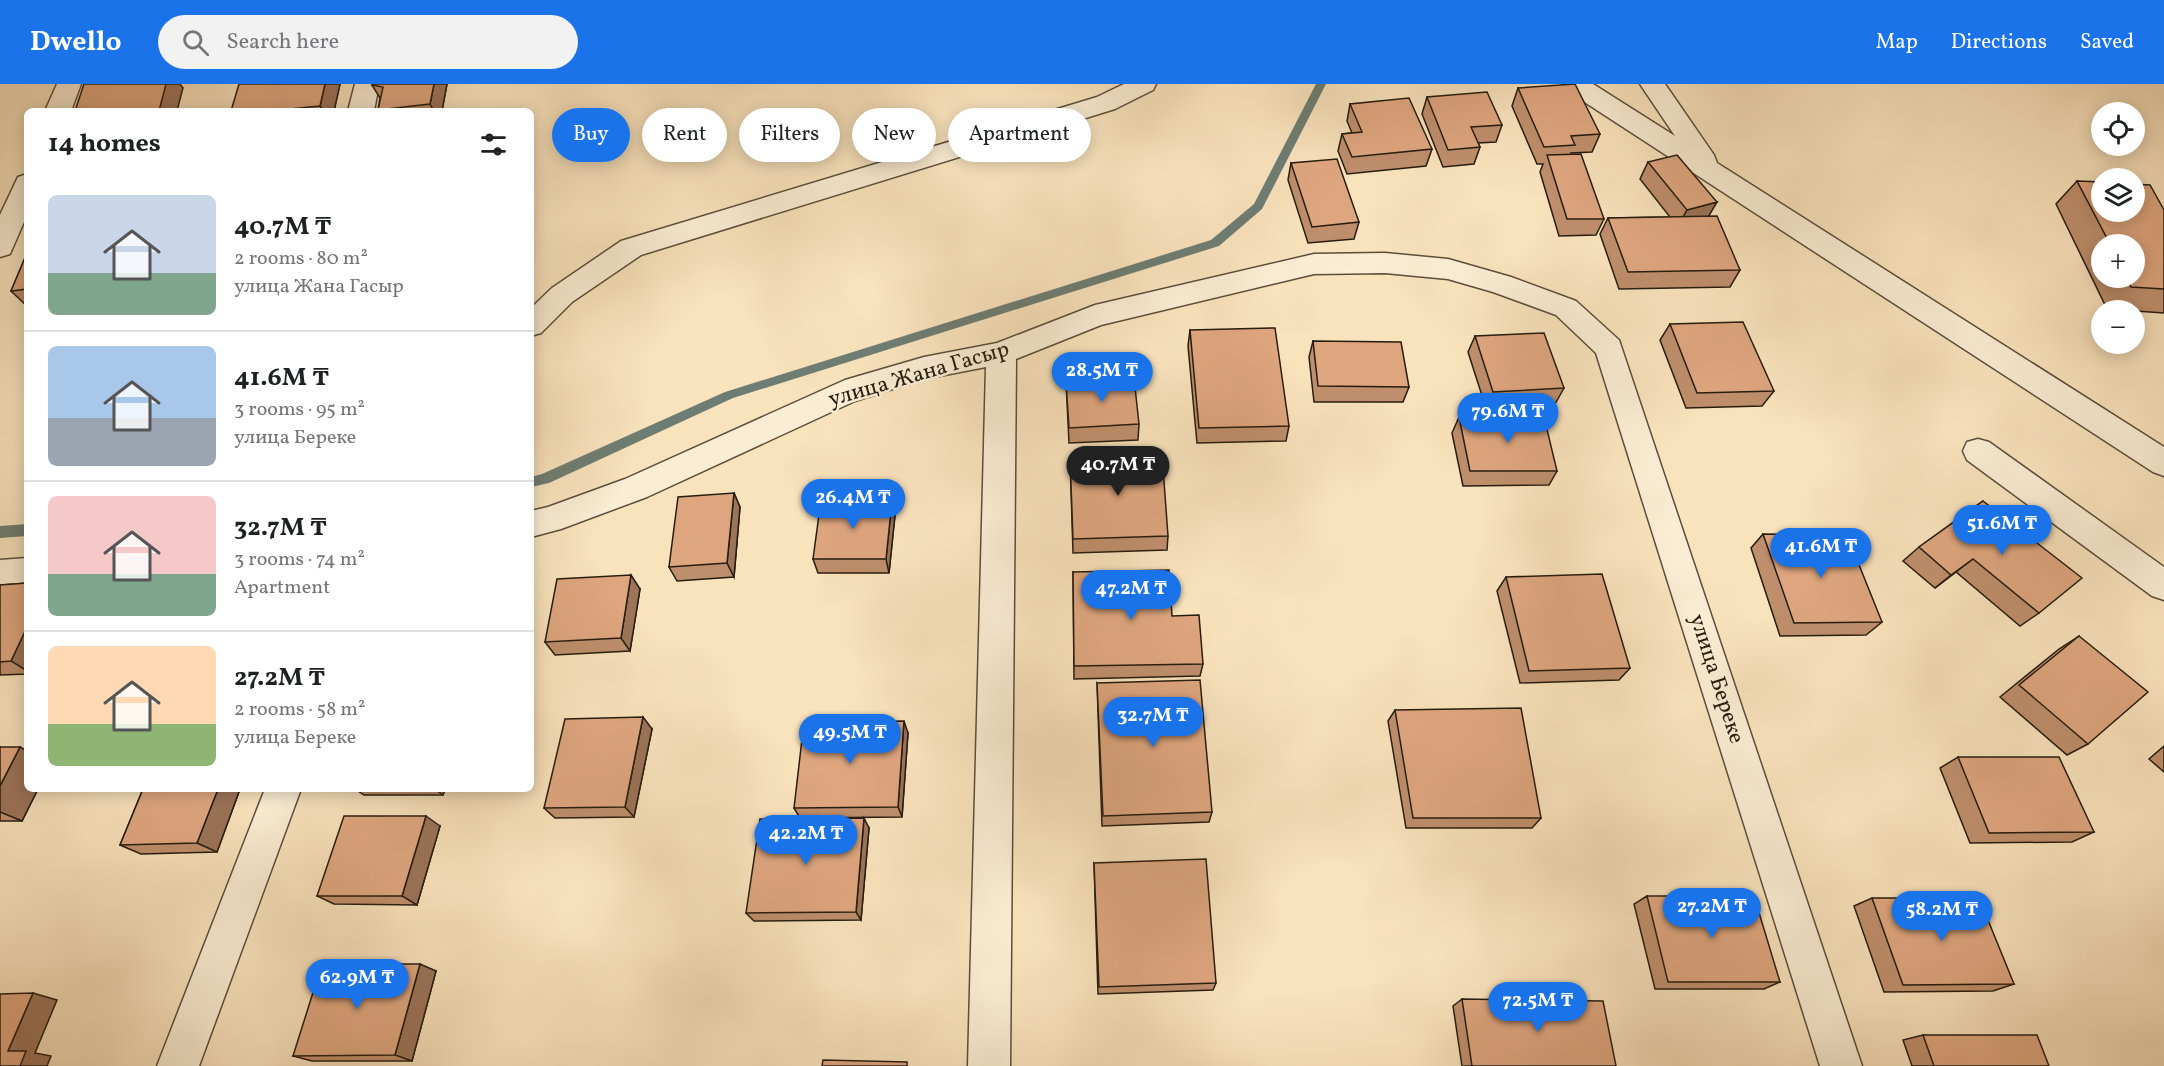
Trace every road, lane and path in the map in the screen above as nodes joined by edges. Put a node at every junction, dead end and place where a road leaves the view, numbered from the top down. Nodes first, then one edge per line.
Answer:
1 (69, 84) edge
2 (367, 84) edge
3 (1144, 84) edge
4 (1575, 84) edge
5 (1652, 84) edge
6 (59, 108) edge
7 (362, 108) edge
8 (1715, 175) junction
9 (24, 190) edge
10 (0, 247) edge
11 (1566, 308) joint
12 (534, 322) edge
13 (1001, 353) junction
14 (1978, 451) dead end
15 (2164, 463) edge
16 (534, 523) edge
17 (24, 572) edge
18 (0, 574) edge
19 (2164, 586) edge
20 (282, 792) edge
21 (178, 1066) edge
22 (989, 1066) edge
23 (1841, 1066) edge

1 - 6 street
2 - 7 street
3 - 12 street
4 - 8 street
5 - 8 street
8 - 15 street
9 - 10 street
11 - 13 street, улица Жана Гасыр
11 - 23 street, улица Береке
13 - 16 street, улица Жана Гасыр
13 - 22 street
14 - 19 street
17 - 18 street
20 - 21 street

